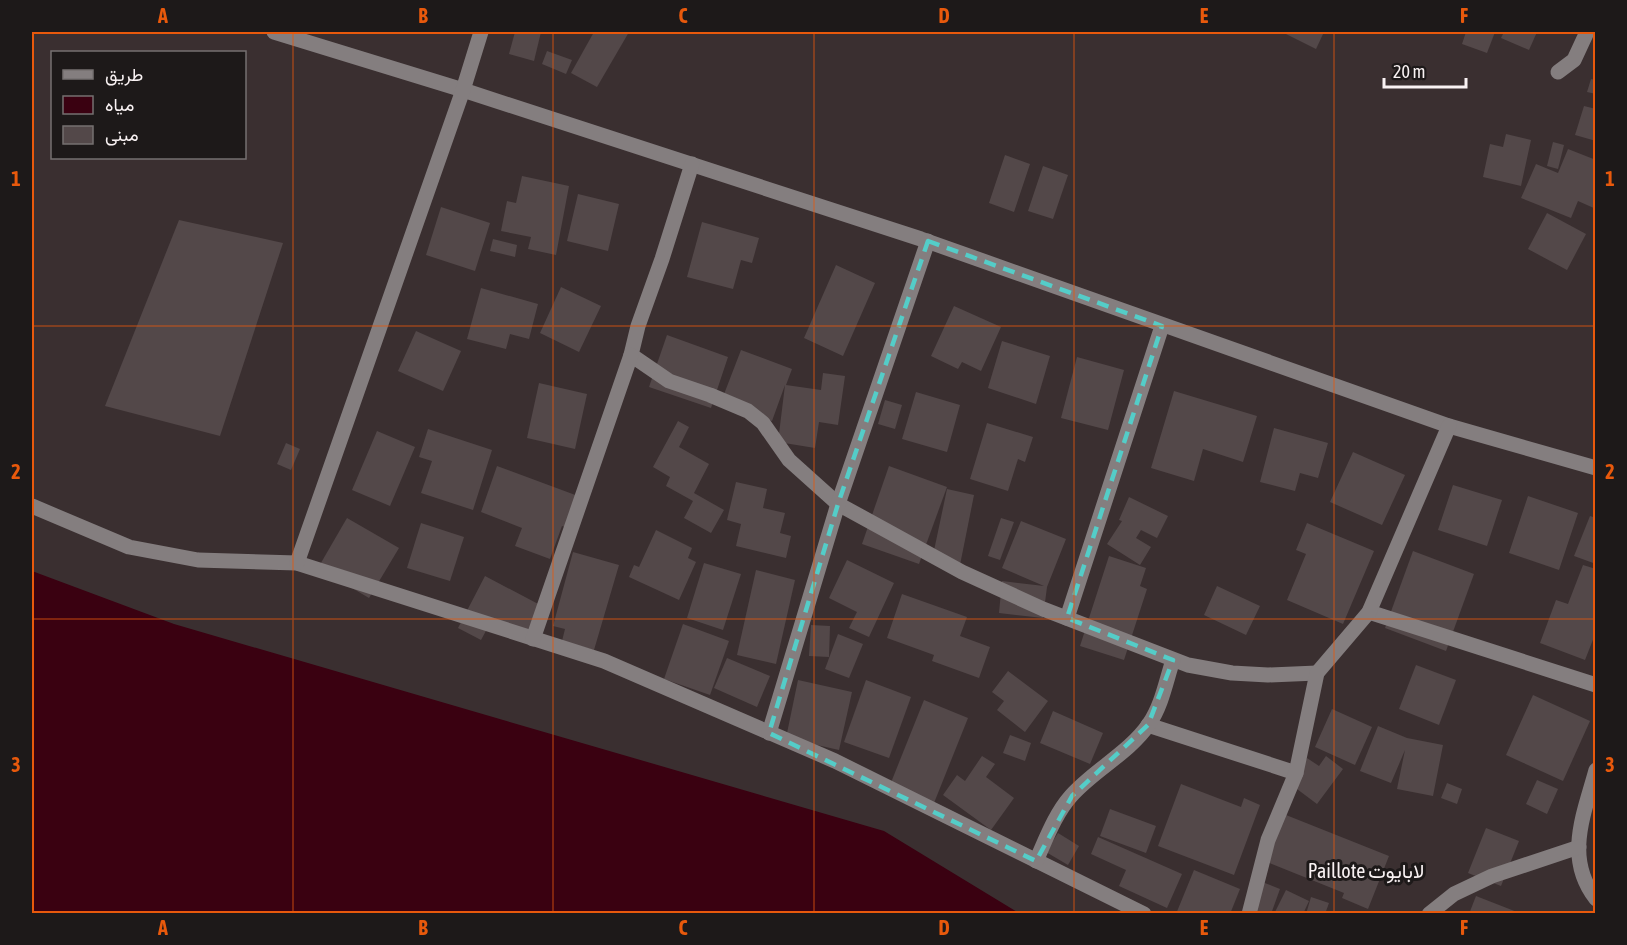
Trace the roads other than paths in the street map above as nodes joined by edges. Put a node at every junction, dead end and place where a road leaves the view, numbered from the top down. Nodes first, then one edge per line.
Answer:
1 (274, 32) edge
2 (481, 32) edge
3 (1587, 32) edge
4 (1558, 72) dead end
5 (463, 90) junction
6 (692, 164) junction
7 (928, 241) junction
8 (1162, 326) junction
9 (631, 355) junction
10 (1449, 426) junction
11 (1596, 468) edge
12 (838, 504) junction
13 (32, 506) edge
14 (297, 563) junction
15 (1369, 612) junction
16 (1066, 618) junction
17 (533, 639) junction
18 (1173, 660) junction
19 (1317, 673) junction
20 (1596, 685) edge
21 (1148, 725) junction
22 (769, 733) junction
23 (1596, 770) edge
24 (1296, 773) junction
25 (1578, 847) junction
26 (1036, 861) junction
27 (1596, 899) edge
28 (1144, 914) edge
29 (1249, 914) edge
30 (1429, 914) edge

1 - 5 street
2 - 5 street
3 - 4 street
5 - 6 street
5 - 14 street
6 - 7 street
6 - 9 street
7 - 8 street
7 - 12 street
8 - 10 street
8 - 16 street
9 - 12 street
9 - 17 street
10 - 11 street
10 - 15 street
12 - 16 street
12 - 22 street
13 - 14 street
14 - 17 street
15 - 19 street
15 - 20 street
16 - 18 street
17 - 22 street
18 - 19 street
18 - 21 street
19 - 24 street
21 - 24 street
21 - 26 street
22 - 26 street
23 - 25 street
24 - 29 street
25 - 27 street
25 - 30 street
26 - 28 street

